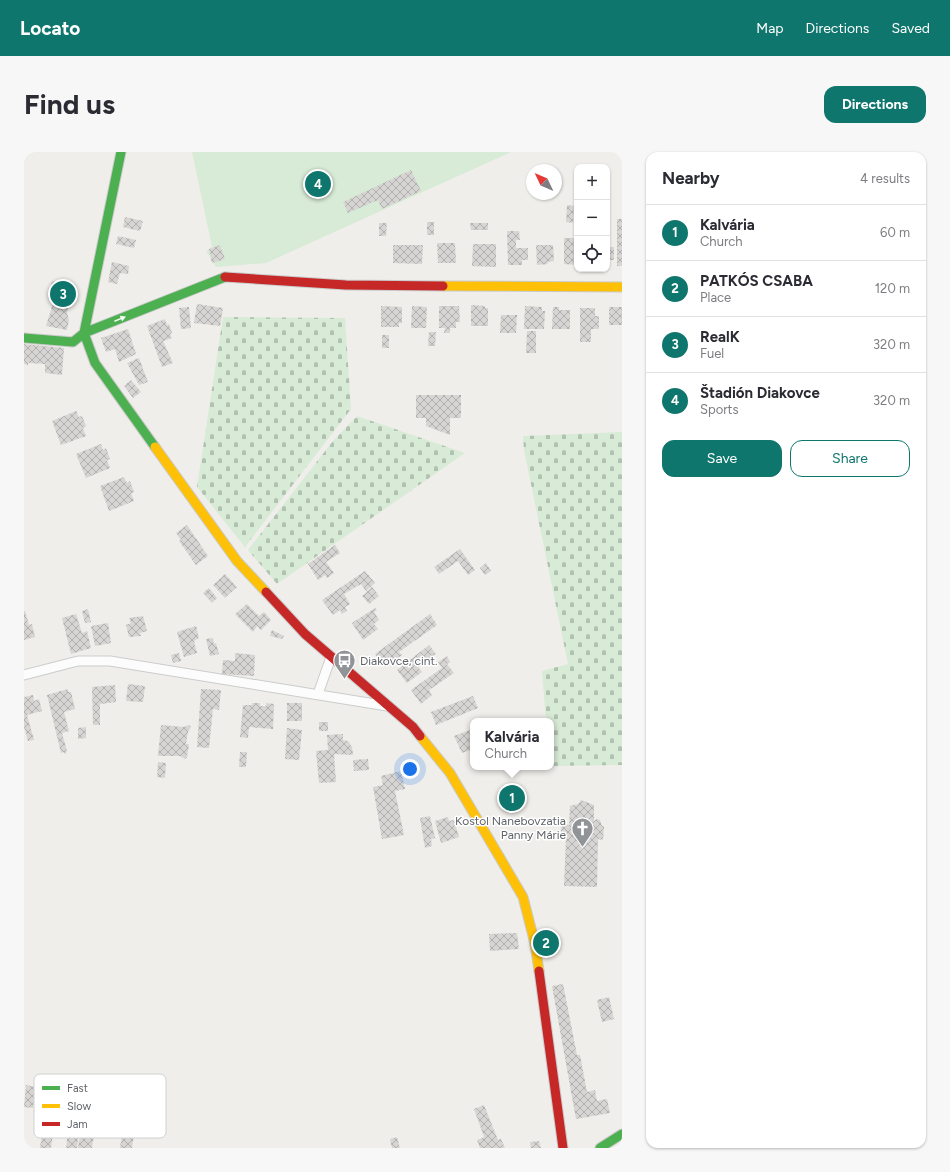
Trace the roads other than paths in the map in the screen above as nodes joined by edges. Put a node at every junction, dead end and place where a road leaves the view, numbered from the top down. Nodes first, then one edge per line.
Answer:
1 (122, 152) edge
2 (622, 287) edge
3 (84, 333) junction
4 (24, 338) edge
5 (331, 657) junction
6 (24, 675) edge
7 (318, 694) junction
8 (387, 706) junction
9 (622, 1134) edge
10 (563, 1148) edge
11 (600, 1148) edge

1 - 3 street
3 -> 2 street
3 - 4 street
3 - 5 street
5 - 7 street
5 - 8 street
6 - 7 street
7 - 8 street
8 - 10 street
9 - 11 street

